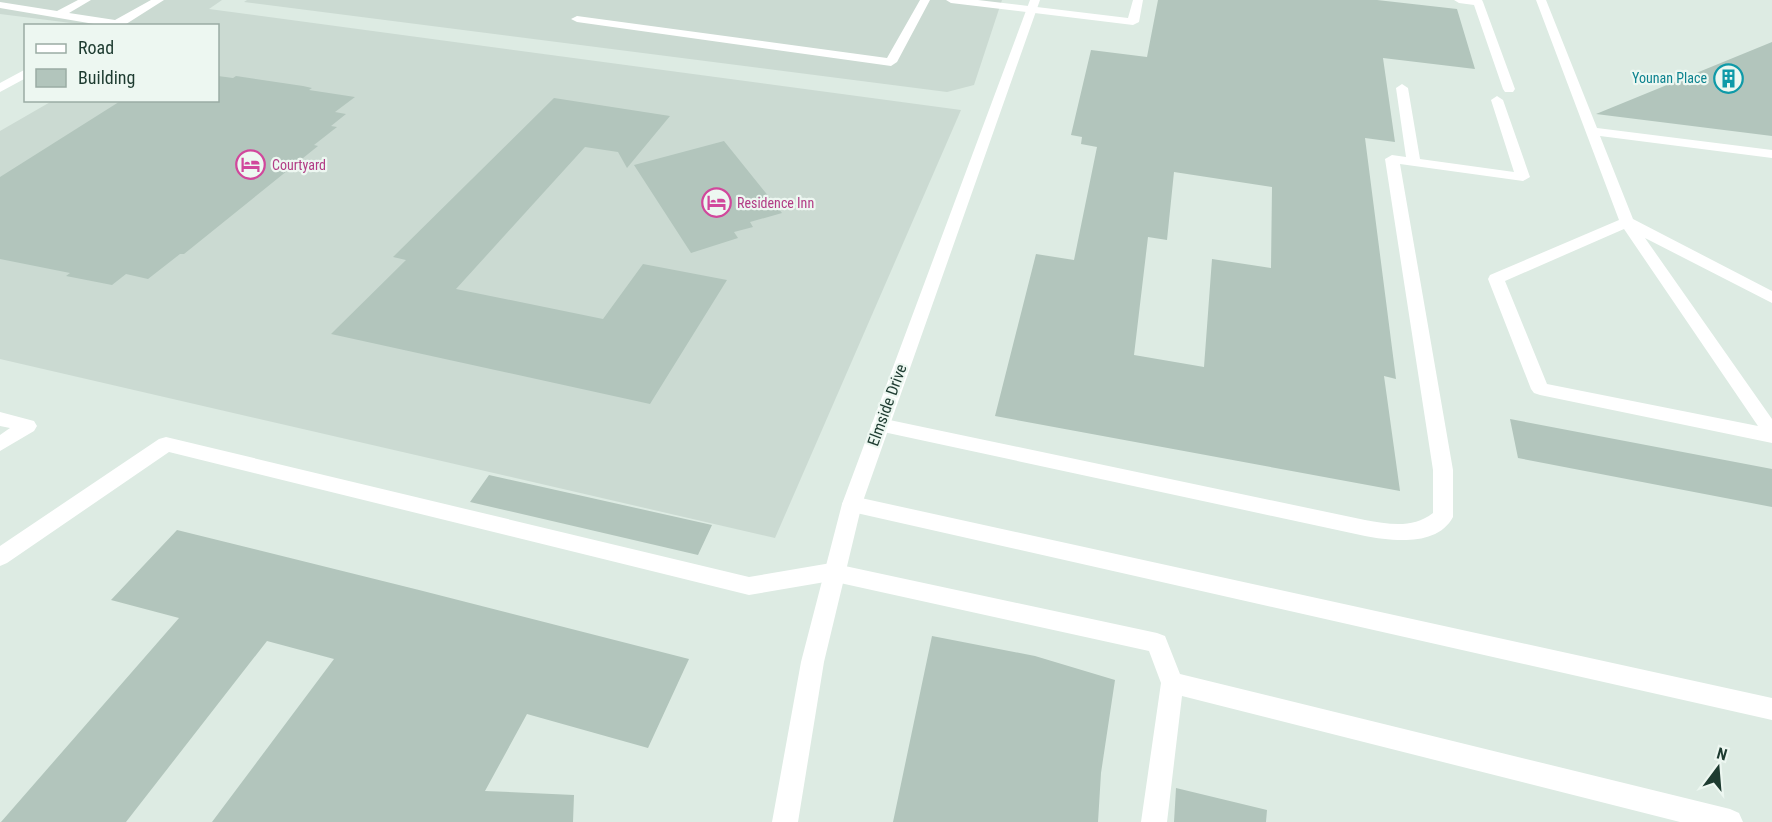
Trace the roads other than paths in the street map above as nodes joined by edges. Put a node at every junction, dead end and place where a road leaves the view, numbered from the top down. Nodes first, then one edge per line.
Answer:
1 (86, 0) edge
2 (159, 0) edge
3 (925, 0) edge
4 (951, 0) edge
5 (1138, 0) edge
6 (1459, 0) edge
7 (1541, 0) edge
8 (0, 5) edge
9 (1033, 5) edge
10 (58, 14) junction
11 (577, 19) dead end
12 (24, 74) edge
13 (0, 88) edge
14 (1402, 88) dead end
15 (1509, 89) dead end
16 (1497, 100) dead end
17 (1592, 131) junction
18 (1772, 154) edge
19 (1414, 162) junction
20 (1627, 222) junction
21 (1772, 298) edge
22 (0, 419) edge
23 (880, 425) junction
24 (1772, 435) edge
25 (0, 444) edge
26 (852, 504) junction
27 (0, 557) edge
28 (831, 572) junction
29 (1172, 683) junction
30 (1772, 709) edge
31 (785, 822) edge
32 (1154, 822) edge
33 (1730, 822) edge

1 - 10 street
2 - 10 street
3 - 11 street
4 - 9 street
5 - 9 street
6 - 15 street
7 - 17 street
8 - 10 street
9 - 23 street, Elmside Drive
12 - 13 street
14 - 19 street
16 - 19 street
17 - 18 street
17 - 20 street
19 - 23 street
20 - 21 street
20 - 24 street
20 - 24 street
22 - 25 street
23 - 26 street, Elmside Drive
26 - 28 street, Elmside Drive
26 - 30 street
27 - 28 street
28 - 29 street
28 - 31 street, Elmside Drive
29 - 32 street
29 - 33 street

